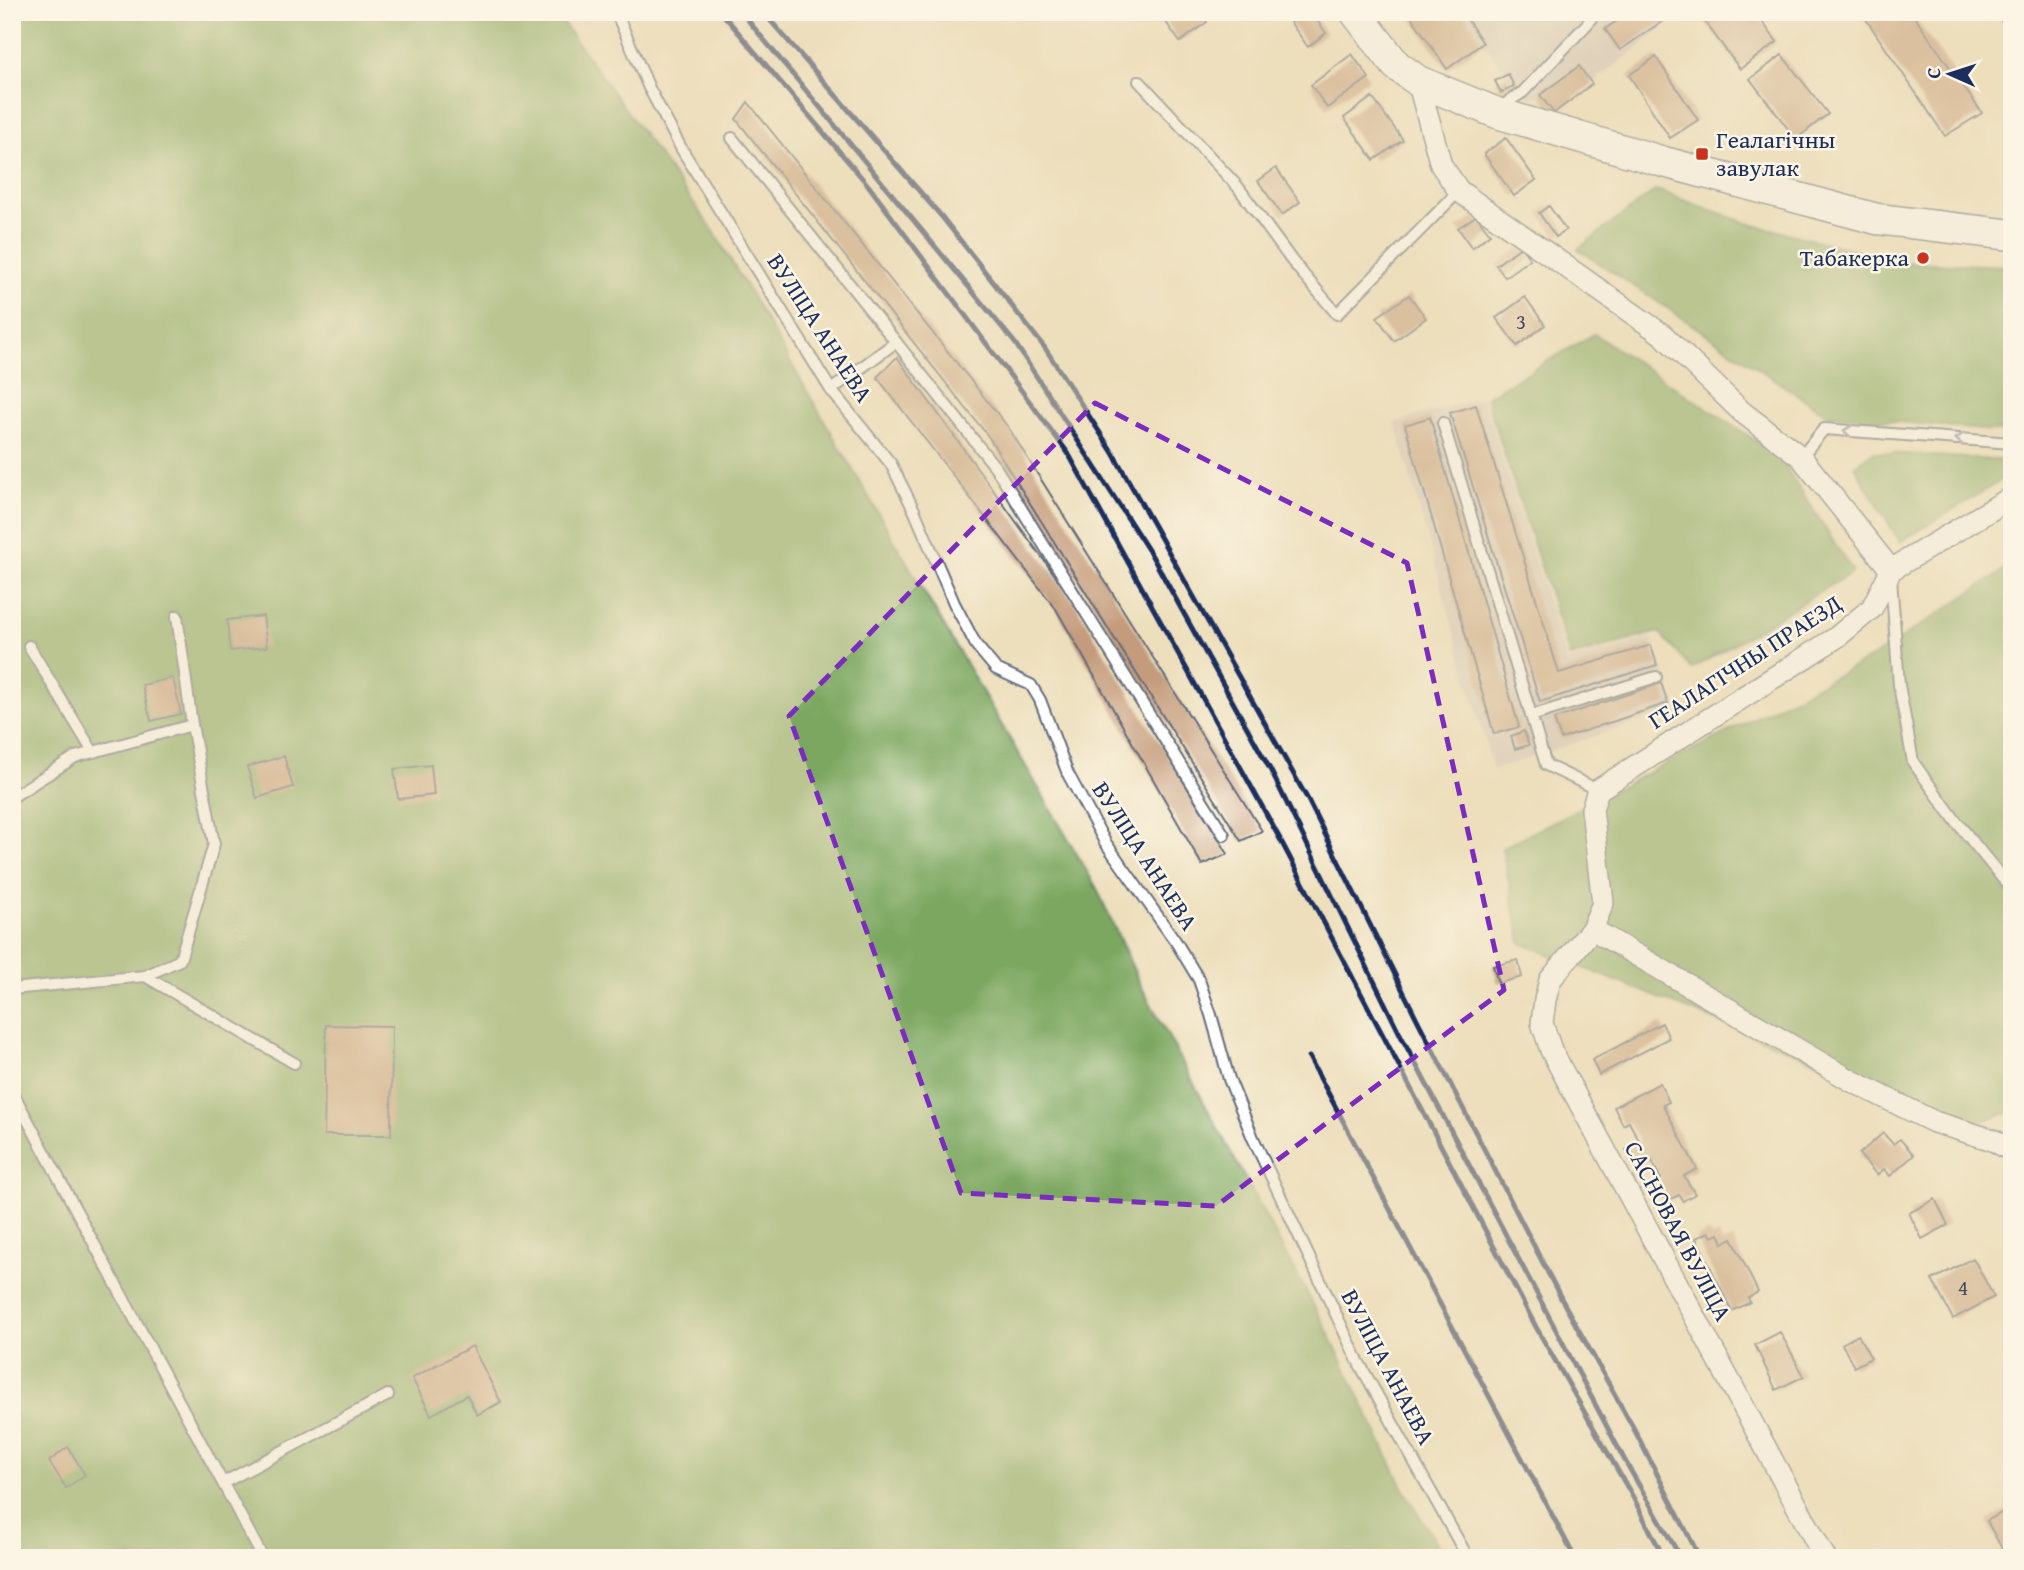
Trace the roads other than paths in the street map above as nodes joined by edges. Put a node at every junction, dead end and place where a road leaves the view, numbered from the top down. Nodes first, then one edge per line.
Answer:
1 (616, 12) edge
2 (1355, 12) edge
3 (1595, 12) edge
4 (1139, 80) dead end
5 (1418, 81) junction
6 (1497, 113) junction
7 (732, 138) dead end
8 (1459, 191) junction
9 (2012, 235) edge
10 (896, 342) junction
11 (831, 390) junction
12 (1443, 423) dead end
13 (2012, 443) edge
14 (1801, 457) junction
15 (2012, 496) edge
16 (1891, 570) junction
17 (177, 616) dead end
18 (29, 646) dead end
19 (1656, 677) dead end
20 (1531, 716) junction
21 (192, 725) junction
22 (93, 752) junction
23 (1598, 789) junction
24 (12, 797) edge
25 (1224, 835) dead end
26 (2012, 890) edge
27 (1592, 929) junction
28 (145, 976) junction
29 (12, 989) edge
30 (295, 1063) dead end
31 (12, 1091) edge
32 (2012, 1151) edge
33 (388, 1395) dead end
34 (223, 1483) junction
35 (263, 1558) edge
36 (1468, 1558) edge
37 (1825, 1558) edge

1 - 11 lane, ВУЛІЦА АНАЕВА
2 - 5 street
3 - 6 lane
4 - 8 lane
5 - 6 street
5 - 8 street
6 - 9 street
7 - 10 lane
8 - 14 street
10 - 11 lane
10 - 25 lane
11 - 36 lane, ВУЛІЦА АНАЕВА
12 - 20 lane
13 -> 14 lane
14 - 16 street
15 - 16 street
16 - 23 street, ГЕАЛАГІЧНЫ ПРАЕЗД
16 - 26 lane
17 - 21 lane
18 - 22 lane
19 - 20 lane
20 - 23 lane
21 - 22 lane
21 - 28 lane
22 - 24 lane
23 - 27 street, САСНОВАЯ ВУЛІЦА
27 - 32 street
27 - 37 street, САСНОВАЯ ВУЛІЦА
28 - 29 lane
28 - 30 lane
31 - 34 lane
33 - 34 lane
34 - 35 lane

